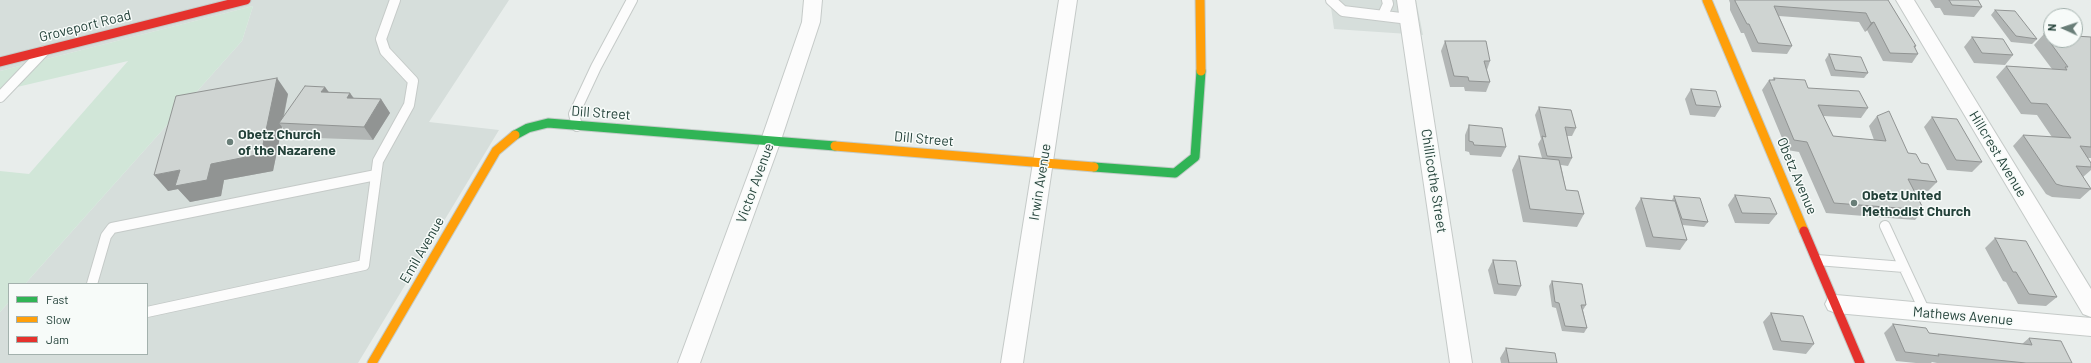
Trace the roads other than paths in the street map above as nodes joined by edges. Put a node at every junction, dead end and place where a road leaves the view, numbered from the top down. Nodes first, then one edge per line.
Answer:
1 (246, 0) edge
2 (395, 0) edge
3 (632, 0) edge
4 (813, 0) edge
5 (1068, 0) edge
6 (1200, 0) edge
7 (1332, 0) edge
8 (1387, 0) edge
9 (1406, 0) edge
10 (1707, 0) edge
11 (1905, 0) edge
12 (1383, 15) junction
13 (1409, 20) junction
14 (44, 51) junction
15 (0, 62) edge
16 (0, 97) edge
17 (577, 126) junction
18 (771, 140) junction
19 (496, 151) joint
20 (1043, 162) junction
21 (376, 175) junction
22 (1886, 226) dead end
23 (1817, 260) junction
24 (1904, 267) junction
25 (92, 283) edge
26 (1836, 304) junction
27 (2091, 308) edge
28 (148, 312) edge
29 (1925, 312) junction
30 (2091, 327) edge
31 (372, 363) edge
32 (689, 363) edge
33 (1012, 363) edge
34 (1461, 363) edge
35 (1860, 363) edge

1 - 14 street, Groveport Road
2 - 21 lane
3 - 17 lane
4 - 18 street, Victor Avenue
5 - 20 street, Irwin Avenue
6 - 20 street, Dill Street
7 - 12 lane
8 - 12 lane
9 - 13 street, Chillicothe Street
10 - 23 street, Obetz Avenue
11 - 27 street, Hillcrest Avenue
12 - 13 lane
13 - 34 street, Chillicothe Street
14 - 15 street, Groveport Road
14 - 16 lane
17 - 18 street, Dill Street
17 - 19 street, Dill Street
18 - 20 street, Dill Street
18 - 32 street, Victor Avenue
19 - 31 street, Emil Avenue
20 - 33 street, Irwin Avenue
21 - 25 lane
21 - 28 lane
22 - 24 lane
23 - 24 lane
23 - 26 street, Obetz Avenue
24 - 29 lane
26 - 29 street, Mathews Avenue
26 - 35 street, Obetz Avenue
29 - 30 street, Mathews Avenue

